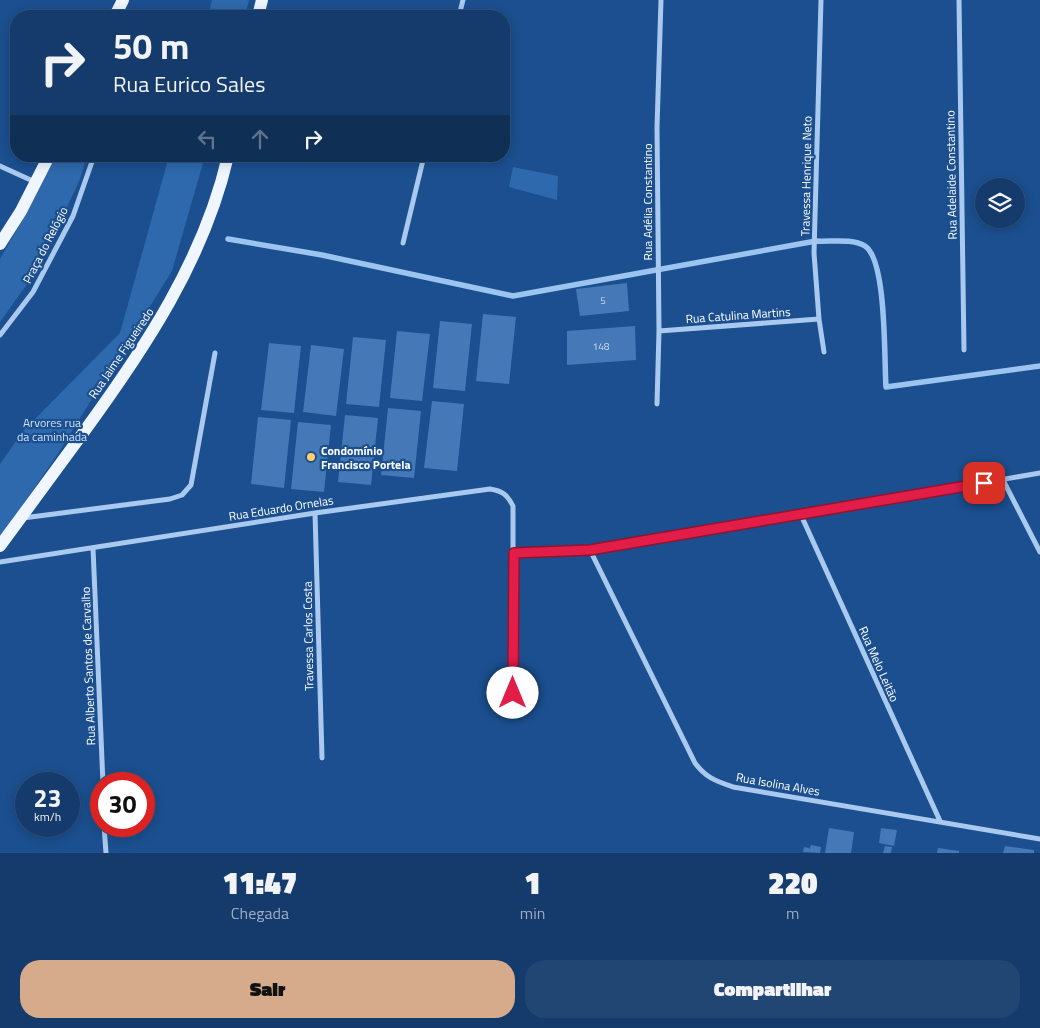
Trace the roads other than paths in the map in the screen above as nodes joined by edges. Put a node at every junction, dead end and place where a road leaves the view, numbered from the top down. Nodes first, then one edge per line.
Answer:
1 (662, 0) edge
2 (821, 0) edge
3 (959, 0) edge
4 (46, 162) edge
5 (92, 162) edge
6 (226, 162) edge
7 (423, 162) edge
8 (0, 166) edge
9 (35, 182) junction
10 (403, 243) dead end
11 (0, 244) edge
12 (819, 319) junction
13 (659, 331) junction
14 (0, 335) edge
15 (964, 350) dead end
16 (824, 352) dead end
17 (215, 353) dead end
18 (657, 404) dead end
19 (1040, 473) edge
20 (1003, 480) junction
21 (315, 513) junction
22 (801, 515) junction
23 (20, 519) junction
24 (0, 546) edge
25 (93, 548) junction
26 (590, 550) junction
27 (1040, 552) edge
28 (514, 553) junction
29 (0, 562) edge
30 (513, 693) dead end
31 (322, 758) dead end
32 (102, 772) edge
33 (940, 821) junction
34 (105, 837) edge
35 (1040, 839) edge
36 (106, 853) edge

1 - 13 street, Rua Adélia Constantino
2 - 12 street, Travessa Henrique Neto
3 - 15 street, Rua Adelaide Constantino
4 - 9 main road
5 - 14 street, Praça do Relógio
6 - 23 main road, Rua Jaime Figueiredo
7 - 10 street
8 - 9 street
9 - 11 main road
12 - 13 street, Rua Catulina Martins
12 - 16 street, Travessa Henrique Neto
13 - 18 street, Rua Adélia Constantino
17 - 23 street
19 - 20 street
20 - 22 street
20 - 27 street
21 - 25 street, Rua Eduardo Ornelas
21 - 28 street, Rua Eduardo Ornelas
21 - 31 street, Travessa Carlos Costa
22 - 26 street
22 - 33 street, Rua Melo Leitão
23 - 24 main road, Rua Jaime Figueiredo
25 - 29 street, Rua Eduardo Ornelas
25 - 32 street, Rua Alberto Santos de Carvalho
26 - 28 street
26 - 33 street, Rua Isolina Alves
28 - 30 street
33 - 35 street, Rua Isolina Alves
34 - 36 street

